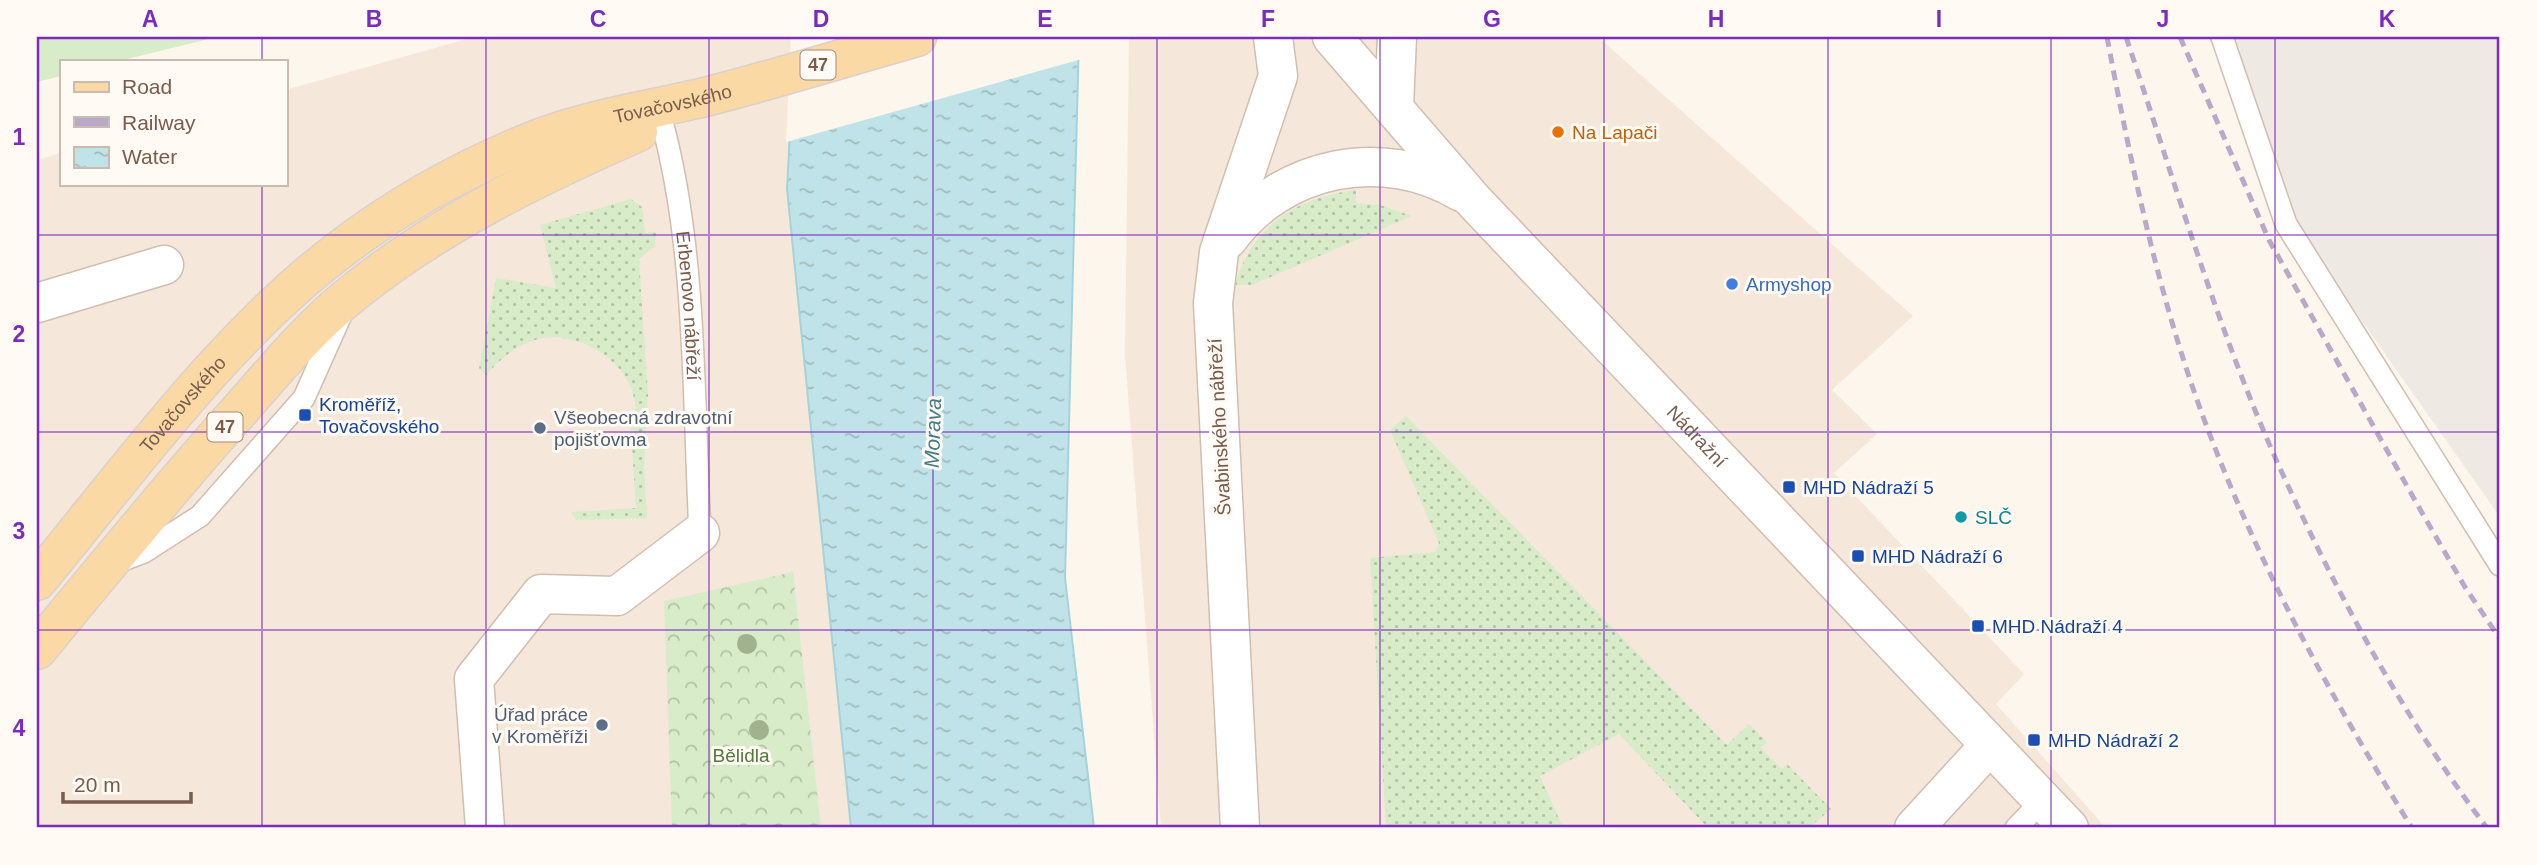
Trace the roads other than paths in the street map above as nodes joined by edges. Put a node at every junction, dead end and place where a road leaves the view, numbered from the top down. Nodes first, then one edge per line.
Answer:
1 (917, 37) edge
2 (1273, 37) edge
3 (1332, 37) edge
4 (1397, 37) edge
5 (2222, 37) edge
6 (719, 93) junction
7 (1394, 106) junction
8 (663, 122) junction
9 (1472, 199) junction
10 (1219, 252) junction
11 (164, 265) dead end
12 (37, 303) edge
13 (700, 533) joint
14 (2500, 565) edge
15 (37, 581) edge
16 (37, 650) edge
17 (1990, 745) junction
18 (2043, 800) junction
19 (485, 828) edge
20 (1240, 828) edge
21 (1914, 828) edge
22 (2016, 828) edge
23 (2069, 828) edge

1 - 6 main road, 47
2 - 10 street, Švabinského nábřeží
3 - 7 street, Nádražní
4 - 7 street
5 - 14 lane
6 - 8 main road, Tovačovského / 47
6 - 15 main road, Tovačovského / 47
7 - 9 street, Nádražní
8 - 13 lane, Erbenovo nábřeží
8 - 16 main road, Tovačovského / 47
9 - 10 street
9 - 17 street, Nádražní
10 - 20 street, Švabinského nábřeží
11 - 12 street
13 - 19 street
17 - 18 street, Nádražní
17 - 21 street
18 - 22 lane
18 - 23 street, Nádražní

